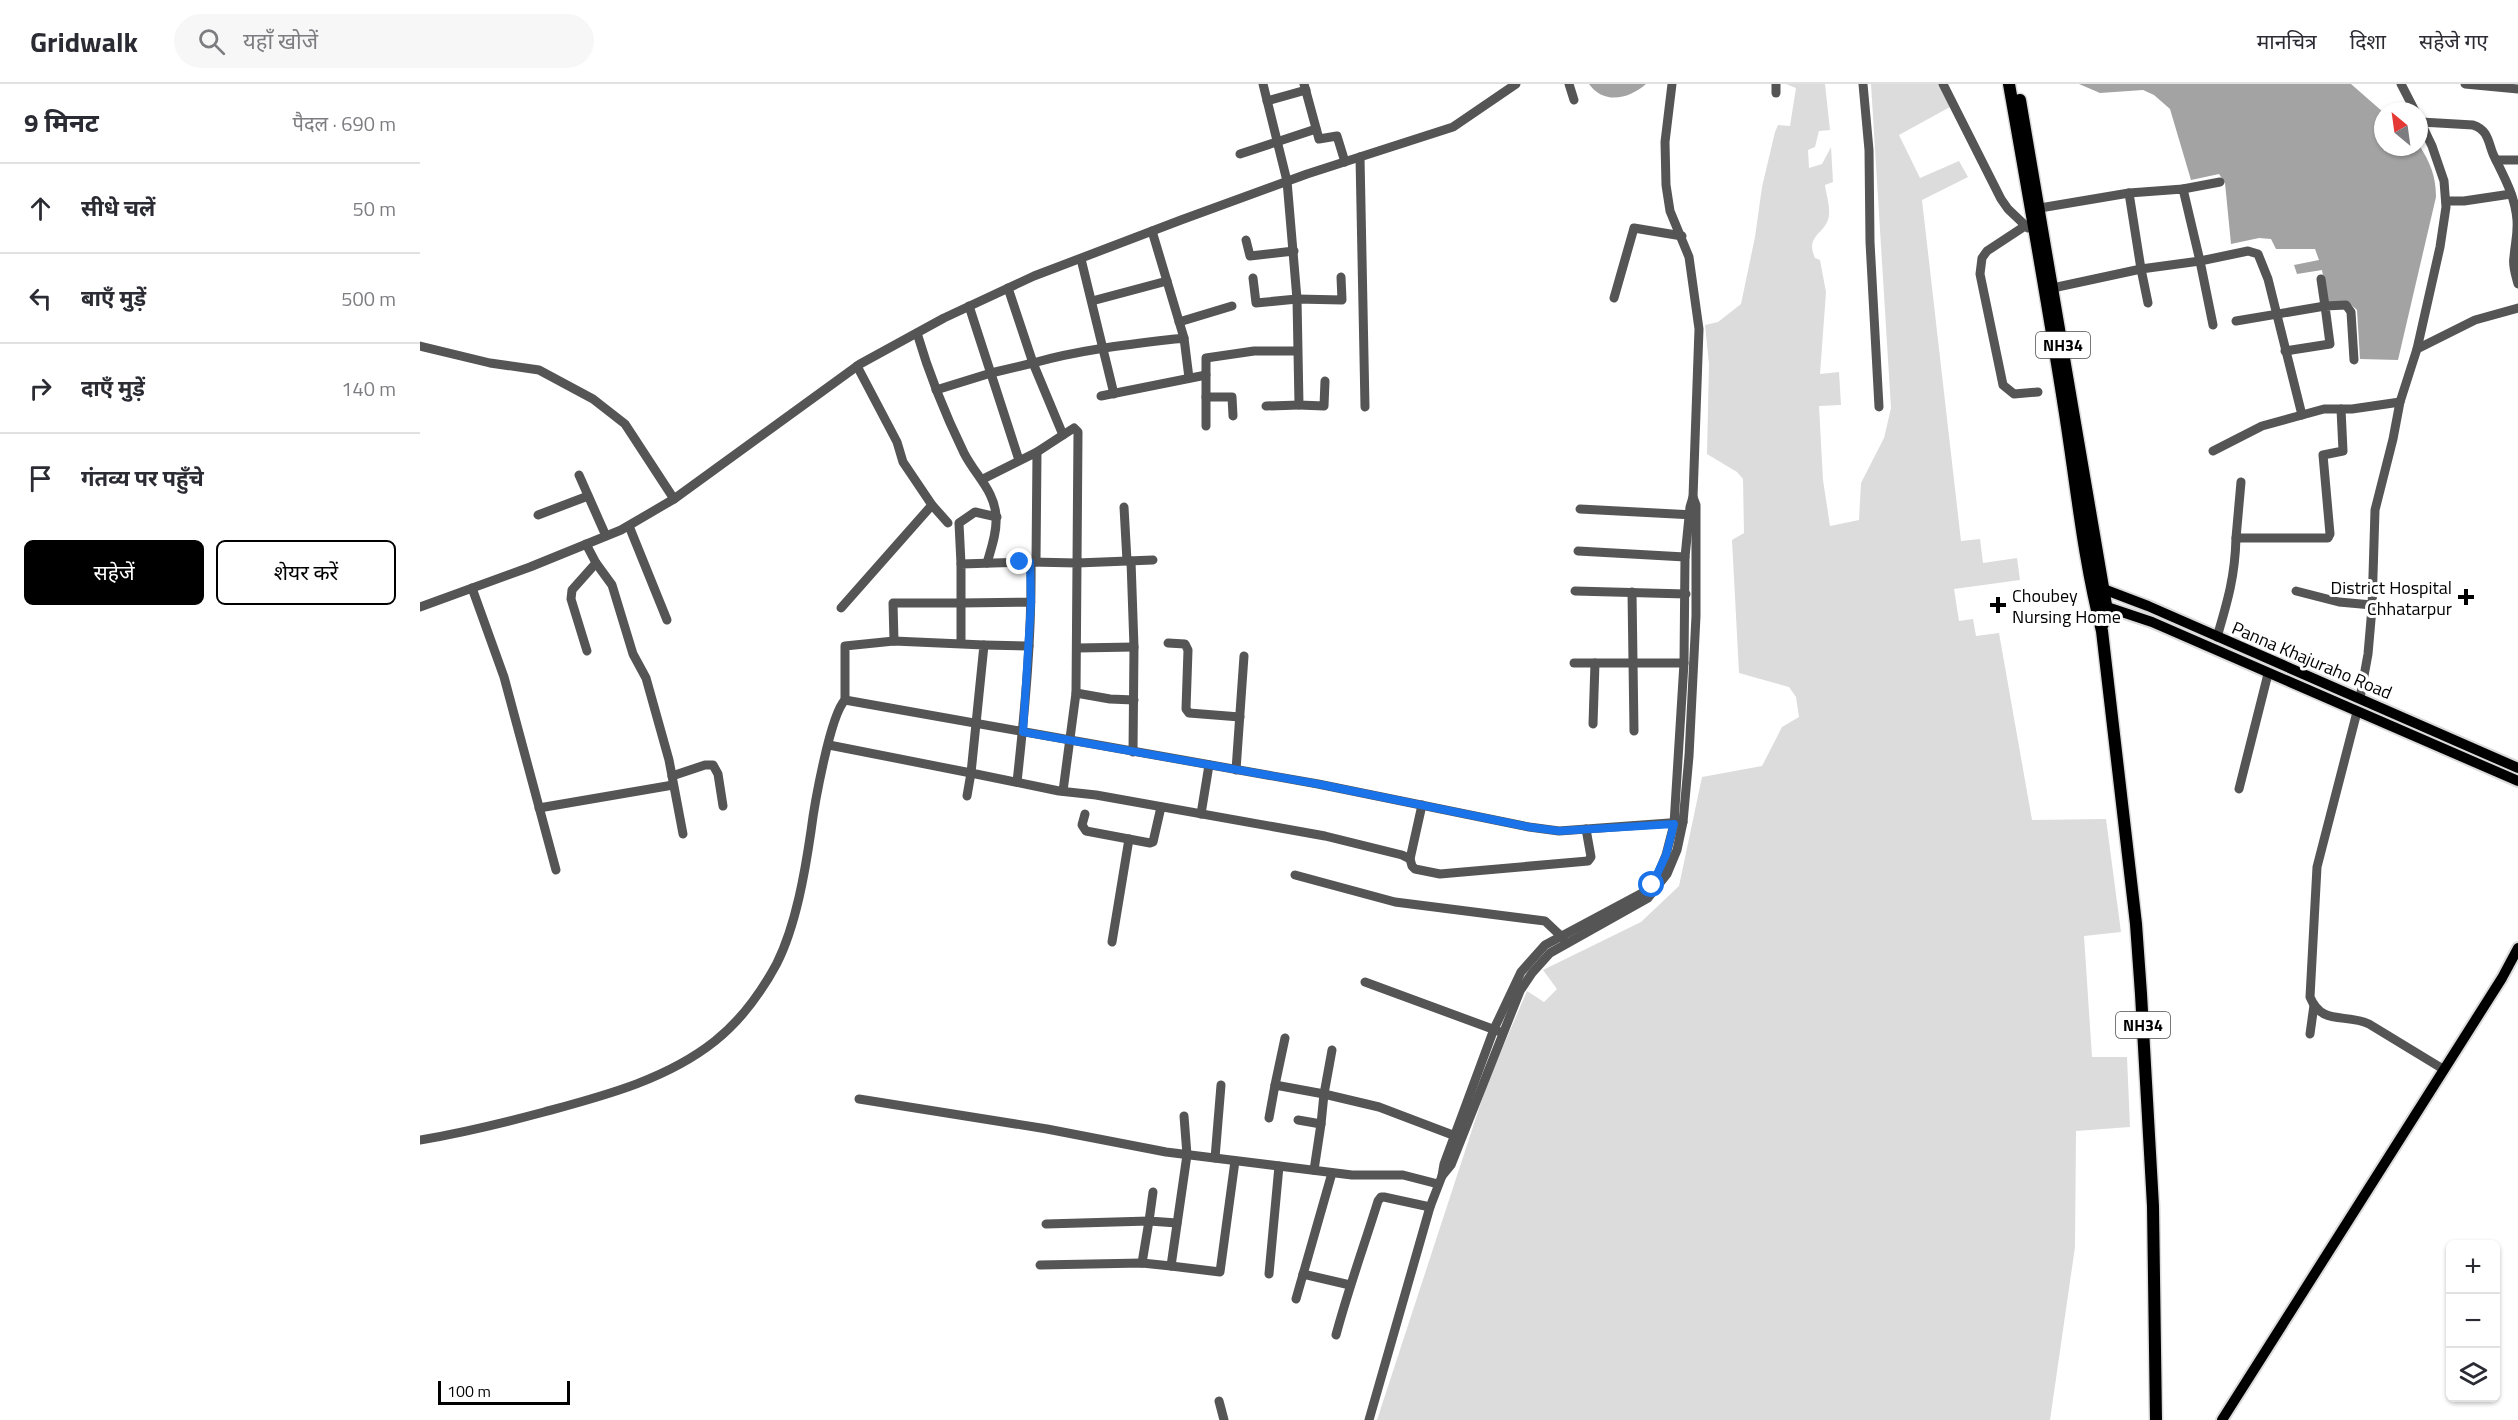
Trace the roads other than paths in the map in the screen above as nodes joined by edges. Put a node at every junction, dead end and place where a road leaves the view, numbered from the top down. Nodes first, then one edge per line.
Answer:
1 (1263, 84) edge
2 (1516, 84) edge
3 (1569, 84) edge
4 (1672, 84) edge
5 (1863, 84) edge
6 (1943, 84) edge
7 (2009, 84) edge
8 (2017, 84) edge
9 (2401, 84) edge
10 (2465, 84) edge
11 (1305, 87) edge
12 (2518, 89) edge
13 (1575, 100) dead end
14 (1267, 101) junction
15 (2410, 102) edge
16 (2428, 121) edge
17 (1316, 129) junction
18 (2428, 137) edge
19 (1277, 140) junction
20 (1240, 154) dead end
21 (1360, 157) junction
22 (2496, 160) junction
23 (2518, 160) edge
24 (1345, 162) junction
25 (1287, 182) junction
26 (2220, 182) dead end
27 (2182, 189) junction
28 (2129, 193) junction
29 (2511, 194) junction
30 (2446, 201) junction
31 (2040, 208) junction
32 (2025, 226) junction
33 (1152, 231) junction
34 (1682, 236) junction
35 (2036, 236) junction
36 (1246, 240) dead end
37 (1294, 251) junction
38 (1081, 259) junction
39 (2200, 261) junction
40 (2141, 269) junction
41 (1341, 277) dead end
42 (1253, 278) dead end
43 (2321, 279) dead end
44 (1167, 281) junction
45 (2518, 284) edge
46 (1008, 288) junction
47 (2049, 288) junction
48 (1614, 298) dead end
49 (1297, 299) junction
50 (1092, 301) junction
51 (2148, 303) dead end
52 (969, 306) junction
53 (1232, 306) dead end
54 (2325, 306) junction
55 (2518, 308) edge
56 (2276, 315) junction
57 (2236, 321) dead end
58 (1179, 322) junction
59 (2213, 325) dead end
60 (917, 333) junction
61 (1184, 338) junction
62 (420, 346) edge
63 (1104, 348) junction
64 (2417, 349) junction
65 (1297, 351) junction
66 (2285, 351) junction
67 (2354, 360) dead end
68 (1033, 363) junction
69 (857, 366) junction
70 (991, 373) junction
71 (1206, 375) junction
72 (1189, 378) junction
73 (1325, 381) dead end
74 (936, 390) junction
75 (2038, 392) dead end
76 (1114, 394) junction
77 (1101, 396) dead end
78 (1206, 397) junction
79 (2400, 402) junction
80 (1299, 405) junction
81 (1266, 406) dead end
82 (1365, 407) dead end
83 (1879, 407) dead end
84 (2341, 409) junction
85 (2302, 415) junction
86 (1233, 416) dead end
87 (1206, 426) dead end
88 (1063, 435) junction
89 (2213, 451) dead end
90 (1037, 452) junction
91 (1020, 460) junction
92 (579, 475) dead end
93 (983, 479) junction
94 (2241, 482) dead end
95 (588, 496) junction
96 (674, 499) junction
97 (932, 505) junction
98 (1124, 507) dead end
99 (1580, 509) dead end
100 (538, 515) dead end
101 (1693, 515) junction
102 (997, 517) junction
103 (948, 523) dead end
104 (629, 526) junction
105 (606, 536) junction
106 (2236, 538) junction
107 (586, 544) junction
108 (1578, 550) dead end
109 (1686, 557) junction
110 (1153, 560) dead end
111 (1129, 561) junction
112 (1034, 562) junction
113 (596, 563) junction
114 (987, 563) junction
115 (1077, 563) junction
116 (961, 564) junction
117 (2097, 587) junction
118 (472, 588) junction
119 (1575, 591) dead end
120 (2296, 591) dead end
121 (1632, 592) junction
122 (1686, 594) junction
123 (1031, 602) junction
124 (961, 603) junction
125 (2100, 604) junction
126 (2372, 604) junction
127 (420, 607) edge
128 (841, 608) dead end
129 (667, 620) dead end
130 (2217, 636) junction
131 (894, 641) junction
132 (961, 643) junction
133 (1168, 643) dead end
134 (984, 645) junction
135 (1029, 646) junction
136 (1134, 647) junction
137 (1077, 648) junction
138 (587, 651) dead end
139 (1244, 656) dead end
140 (1634, 662) junction
141 (1574, 663) dead end
142 (1595, 663) junction
143 (1684, 663) junction
144 (2268, 674) junction
145 (1076, 693) junction
146 (2360, 698) junction
147 (845, 700) junction
148 (1134, 700) junction
149 (2357, 712) junction
150 (1240, 717) junction
151 (978, 724) junction
152 (1593, 724) dead end
153 (1634, 731) dead end
154 (1023, 732) junction
155 (1069, 740) junction
156 (829, 745) junction
157 (1133, 752) junction
158 (1209, 765) junction
159 (2518, 768) edge
160 (1236, 770) junction
161 (971, 773) junction
162 (673, 781) junction
163 (2518, 781) edge
164 (1017, 782) junction
165 (2240, 789) dead end
166 (1064, 791) junction
167 (967, 796) dead end
168 (1422, 805) junction
169 (723, 806) dead end
170 (1161, 807) junction
171 (540, 808) junction
172 (1085, 814) dead end
173 (1201, 814) junction
174 (1679, 823) junction
175 (1586, 829) junction
176 (683, 834) dead end
177 (1129, 840) junction
178 (1410, 859) junction
179 (556, 870) dead end
180 (1294, 874) dead end
181 (1564, 939) junction
182 (1112, 942) dead end
183 (2518, 948) edge
184 (1365, 982) dead end
185 (2314, 1005) junction
186 (1499, 1031) junction
187 (2310, 1034) dead end
188 (1285, 1038) dead end
189 (1332, 1050) dead end
190 (2443, 1069) junction
191 (1221, 1085) dead end
192 (1275, 1085) junction
193 (1324, 1094) junction
194 (859, 1099) dead end
195 (1184, 1116) dead end
196 (1269, 1118) dead end
197 (1298, 1120) dead end
198 (1321, 1124) junction
199 (1458, 1137) junction
200 (420, 1140) edge
201 (1187, 1155) junction
202 (1215, 1158) junction
203 (1235, 1161) junction
204 (1279, 1166) junction
205 (1314, 1170) junction
206 (1332, 1173) junction
207 (1440, 1180) junction
208 (1153, 1192) dead end
209 (1430, 1207) junction
210 (1149, 1221) junction
211 (1177, 1223) junction
212 (1046, 1224) dead end
213 (1142, 1263) junction
214 (1040, 1265) dead end
215 (1171, 1266) junction
216 (1269, 1274) dead end
217 (1303, 1274) junction
218 (1350, 1285) junction
219 (1296, 1299) dead end
220 (1336, 1335) dead end
221 (1219, 1401) dead end
222 (1224, 1420) edge
223 (1369, 1420) edge
224 (2156, 1420) edge
225 (2222, 1420) edge

1 - 14 street
2 - 21 street
3 - 13 street
4 - 34 street
5 - 83 street
6 - 32 street
7 - 35 highway, NH34
8 - 31 highway, NH34
9 - 15 street
10 - 12 street
11 - 14 street
11 - 17 street
14 - 19 street
16 - 22 street
17 - 19 street
17 - 24 street
18 - 30 street
19 - 20 street
19 - 25 street
21 - 24 street
21 - 82 street
22 - 23 street
22 - 29 street
24 - 25 street
25 - 33 street
25 - 37 street
26 - 27 street
27 - 28 street
27 - 39 street
28 - 31 street
28 - 40 street
29 - 30 street
29 - 45 street
30 - 64 street
31 - 47 highway, NH34
32 - 35 street
32 - 75 street
33 - 38 street
33 - 44 street
34 - 48 street
34 - 101 street
35 - 47 highway, NH34
36 - 37 street
37 - 49 street
38 - 46 street
38 - 50 street
39 - 40 street
39 - 56 street
39 - 59 street
40 - 47 street
40 - 51 street
41 - 49 street
42 - 49 street
43 - 54 street
44 - 50 street
44 - 58 street
46 - 52 street
46 - 68 street
47 - 117 highway, NH34
49 - 65 street
50 - 63 street
52 - 60 street
52 - 70 street
53 - 58 street
54 - 56 street
54 - 66 street
54 - 67 street
55 - 64 street
56 - 57 street
56 - 66 street
58 - 61 street
60 - 69 street
60 - 74 street
61 - 63 street
61 - 72 street
62 - 96 street
63 - 68 street
63 - 76 street
64 - 79 street
65 - 71 street
65 - 80 street
66 - 85 street
68 - 70 street
68 - 88 street
69 - 96 street
69 - 97 street
70 - 74 street
70 - 91 street
71 - 72 street
71 - 78 street
72 - 76 street
73 - 80 street
74 - 93 street
76 - 77 street
78 - 86 street
78 - 87 street
79 - 84 street
79 - 126 street
80 - 81 street
84 - 85 street
84 - 106 street
85 - 89 street
88 - 90 street
88 - 115 street
90 - 91 street
90 - 112 street
91 - 93 street
92 - 95 street
93 - 102 street
94 - 106 street
95 - 100 street
95 - 105 street
96 - 104 street
97 - 103 street
97 - 128 street
98 - 111 street
99 - 101 street
101 - 109 street
101 - 174 street
102 - 114 street
102 - 116 street
104 - 105 street
104 - 129 street
105 - 107 street
106 - 130 street
107 - 113 street
107 - 118 street
108 - 109 street
109 - 122 street
110 - 111 street
111 - 115 street
111 - 136 street
112 - 114 street
112 - 115 street
112 - 123 street
113 - 138 street
113 - 162 street
114 - 116 street
115 - 137 street
116 - 124 street
117 - 125 highway, NH34
117 - 130 main road, Panna Khajuraho Road
118 - 127 street
118 - 171 street
119 - 121 street
120 - 126 street
121 - 122 street
121 - 140 street
122 - 143 street
123 - 124 street
123 - 135 street
124 - 131 street
124 - 132 street
125 - 144 main road, Panna Khajuraho Road
125 - 224 highway, NH34
126 - 146 street
130 - 146 main road, Panna Khajuraho Road
131 - 132 street
131 - 147 street
132 - 134 street
133 - 150 street
134 - 135 street
134 - 151 street
135 - 154 street
136 - 137 street
136 - 148 street
137 - 145 street
139 - 150 street
140 - 142 street
140 - 143 street
140 - 153 street
141 - 142 street
142 - 152 street
143 - 174 street
144 - 149 main road, Panna Khajuraho Road
144 - 165 street
145 - 148 street
145 - 155 street
146 - 159 main road, Panna Khajuraho Road
147 - 151 street
147 - 156 street
148 - 157 street
149 - 163 main road, Panna Khajuraho Road
149 - 185 street
150 - 160 street
151 - 154 street
151 - 161 street
154 - 155 street
154 - 164 street
155 - 157 street
155 - 166 street
156 - 161 street
156 - 200 street
157 - 158 street
158 - 160 street
158 - 173 street
160 - 168 street
161 - 164 street
161 - 167 street
162 - 169 street
162 - 171 street
162 - 176 street
164 - 166 street
166 - 170 street
168 - 175 street
168 - 178 street
170 - 173 street
170 - 177 street
171 - 179 street
172 - 177 street
173 - 178 street
174 - 175 street
174 - 181 street
175 - 178 street
177 - 182 street
180 - 181 street
181 - 186 street
183 - 190 main road
184 - 186 street
185 - 187 street
185 - 190 street
186 - 199 street
188 - 192 street
189 - 193 street
190 - 225 main road
191 - 202 street
192 - 193 street
192 - 196 street
193 - 198 street
193 - 199 street
194 - 201 street
195 - 201 street
197 - 198 street
198 - 205 street
199 - 207 street
201 - 202 street
201 - 211 street
202 - 203 street
203 - 204 street
203 - 215 street
204 - 205 street
204 - 216 street
205 - 206 street
206 - 207 street
206 - 217 street
207 - 209 street
208 - 210 street
209 - 218 street
209 - 223 street
210 - 211 street
210 - 212 street
210 - 213 street
211 - 215 street
213 - 214 street
213 - 215 street
217 - 218 street
217 - 219 street
218 - 220 street
221 - 222 street

